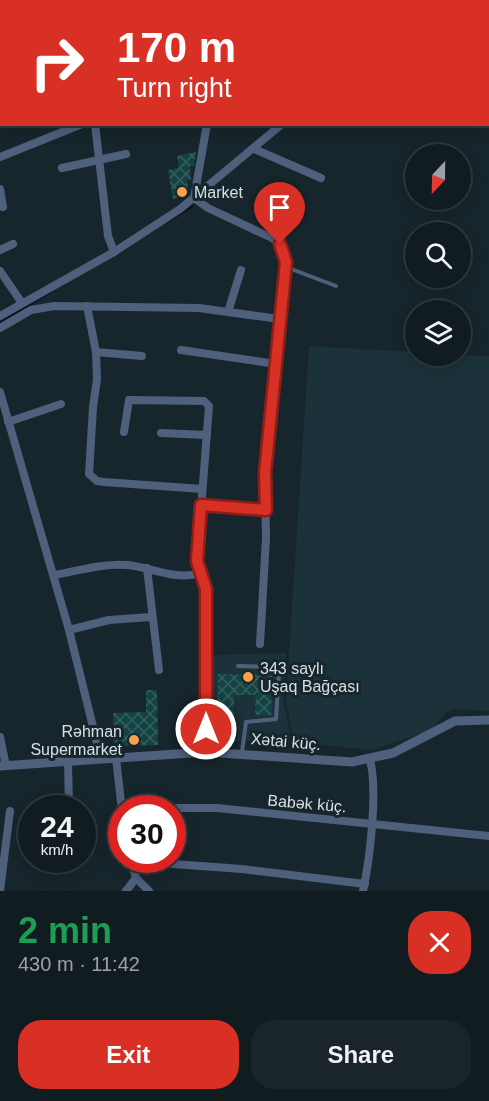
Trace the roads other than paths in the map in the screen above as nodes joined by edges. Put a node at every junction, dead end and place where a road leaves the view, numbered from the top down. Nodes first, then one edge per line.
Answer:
1 (77, 126) edge
2 (95, 126) edge
3 (207, 126) edge
4 (280, 126) edge
5 (254, 149) junction
6 (126, 154) dead end
7 (0, 157) edge
8 (99, 159) junction
9 (62, 168) dead end
10 (321, 178) dead end
11 (0, 189) edge
12 (194, 198) junction
13 (3, 207) dead end
14 (13, 244) dead end
15 (0, 250) edge
16 (114, 252) junction
17 (285, 267) junction
18 (241, 270) dead end
19 (0, 271) edge
20 (336, 286) dead end
21 (22, 303) junction
22 (87, 306) junction
23 (228, 312) junction
24 (0, 315) edge
25 (279, 319) junction
26 (0, 328) edge
27 (181, 350) dead end
28 (96, 352) junction
29 (142, 357) dead end
30 (276, 364) junction
31 (0, 392) edge
32 (61, 404) dead end
33 (5, 419) edge
34 (124, 432) dead end
35 (161, 433) dead end
36 (207, 435) junction
37 (202, 489) junction
38 (201, 505) junction
39 (266, 510) junction
40 (147, 568) junction
41 (200, 573) junction
42 (54, 575) junction
43 (151, 617) junction
44 (69, 630) junction
45 (260, 644) dead end
46 (238, 666) dead end
47 (159, 670) dead end
48 (489, 720) edge
49 (0, 737) edge
50 (206, 752) junction
51 (242, 752) junction
52 (116, 758) junction
53 (101, 759) junction
54 (370, 760) junction
55 (68, 762) junction
56 (3, 766) edge
57 (69, 795) edge
58 (120, 795) edge
59 (186, 809) edge
60 (10, 811) dead end
61 (371, 822) junction
62 (489, 836) edge
63 (4, 838) edge
64 (186, 864) edge
65 (134, 873) edge
66 (136, 879) junction
67 (364, 887) edge
68 (0, 891) edge
69 (126, 891) edge
70 (149, 891) edge

1 - 7 street
2 - 8 street
3 - 12 street
4 - 5 street
5 - 10 street
5 - 12 street
6 - 8 street
8 - 9 street
8 - 16 street
11 - 13 street
12 - 16 street
12 - 17 street
14 - 15 street
16 - 21 street
17 - 20 lane
17 - 25 street
18 - 23 street
19 - 21 street
21 - 24 street
22 - 23 street
22 - 26 street
22 - 28 street
23 - 25 street
25 - 30 street
27 - 30 street
28 - 29 street
28 - 37 street
30 - 39 street
31 - 33 street
32 - 33 street
33 - 42 street
34 - 36 street
35 - 36 street
36 - 37 street
37 - 38 street
38 - 39 street
38 - 41 street
39 - 45 street
40 - 41 street
40 - 42 street
40 - 43 street
41 - 50 street
42 - 44 street
43 - 44 street
43 - 47 street
44 - 53 street
46 - 51 lane
48 - 54 street, Xətai küç.
49 - 56 street
50 - 51 street, Xətai küç.
50 - 52 street, Xətai küç.
51 - 54 street, Xətai küç.
52 - 53 street, Xətai küç.
52 - 58 street
53 - 55 street, Xətai küç.
54 - 61 street
55 - 56 street, Xətai küç.
55 - 57 street
59 - 61 street, Babək küç.
60 - 63 street
61 - 62 street, Babək küç.
61 - 67 street
63 - 68 street
64 - 67 street
65 - 66 street
66 - 69 street
66 - 70 street

